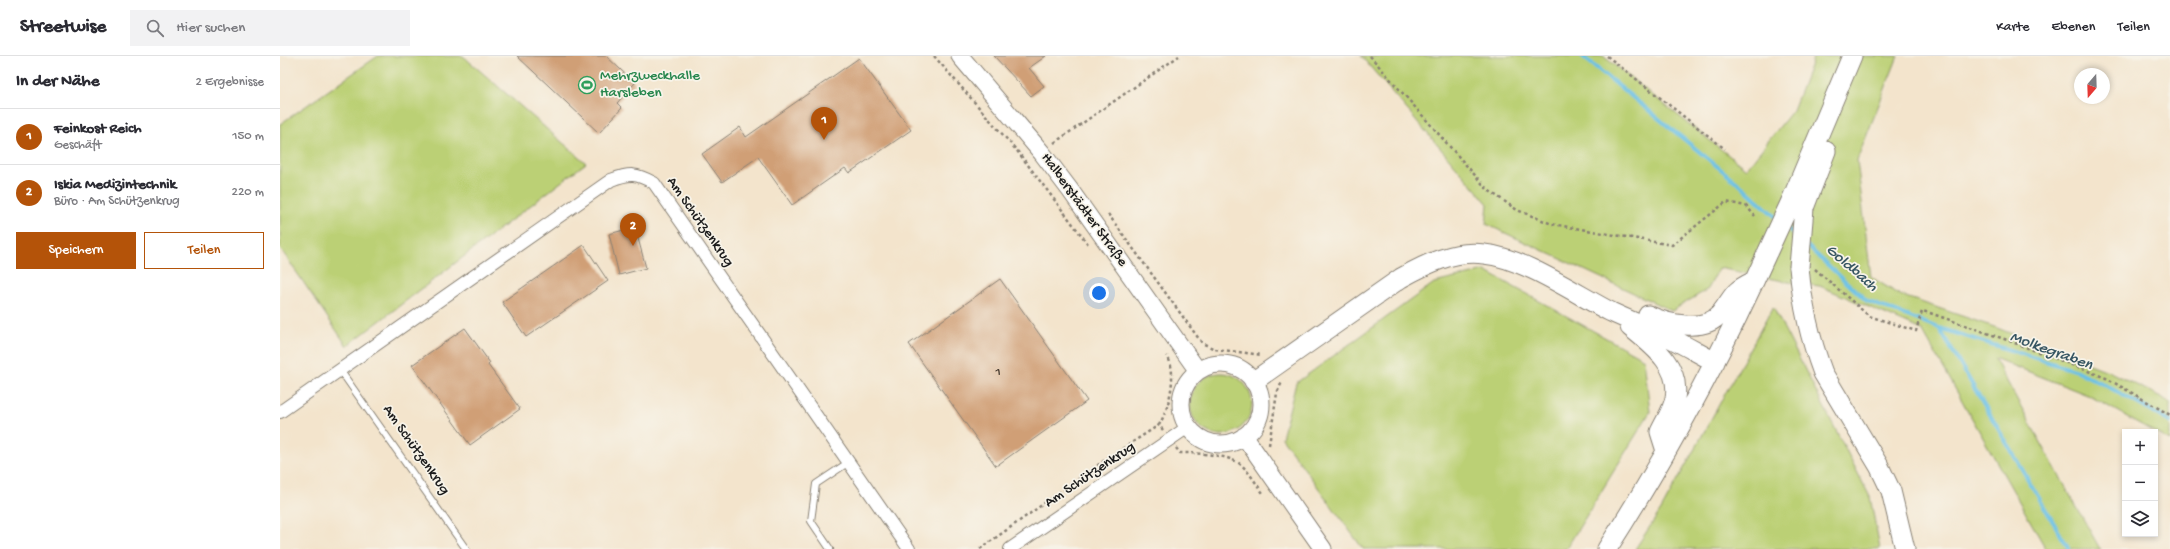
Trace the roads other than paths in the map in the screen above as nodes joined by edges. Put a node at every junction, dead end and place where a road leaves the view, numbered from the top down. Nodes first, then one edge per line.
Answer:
1 (960, 56) edge
2 (1852, 56) edge
3 (1797, 204) junction
4 (1755, 281) junction
5 (1612, 312) junction
6 (1715, 362) junction
7 (340, 370) junction
8 (1198, 371) junction
9 (1254, 381) junction
10 (280, 412) edge
11 (1188, 427) junction
12 (1244, 436) junction
13 (1666, 451) junction
14 (849, 462) junction
15 (466, 549) edge
16 (830, 549) edge
17 (909, 549) edge
18 (1010, 549) edge
19 (1323, 549) edge
20 (1606, 549) edge
21 (1905, 549) edge

1 - 8 main road, Halberstädter Straße
2 - 3 main road
3 - 4 main road, bridge
3 - 21 main road, bridge
4 - 5 main road
4 - 6 main road
5 - 6 main road
5 - 9 main road
5 - 13 main road
6 - 13 main road
7 - 10 street, Am Schützenkrug
7 - 14 street, Am Schützenkrug
7 - 15 lane, Am Schützenkrug
8 - 9 main road
8 - 11 main road
9 - 12 main road
11 - 12 main road
11 - 18 street, Am Schützenkrug
12 - 19 main road
13 - 20 main road
14 - 16 lane
14 - 17 street, Am Schützenkrug

